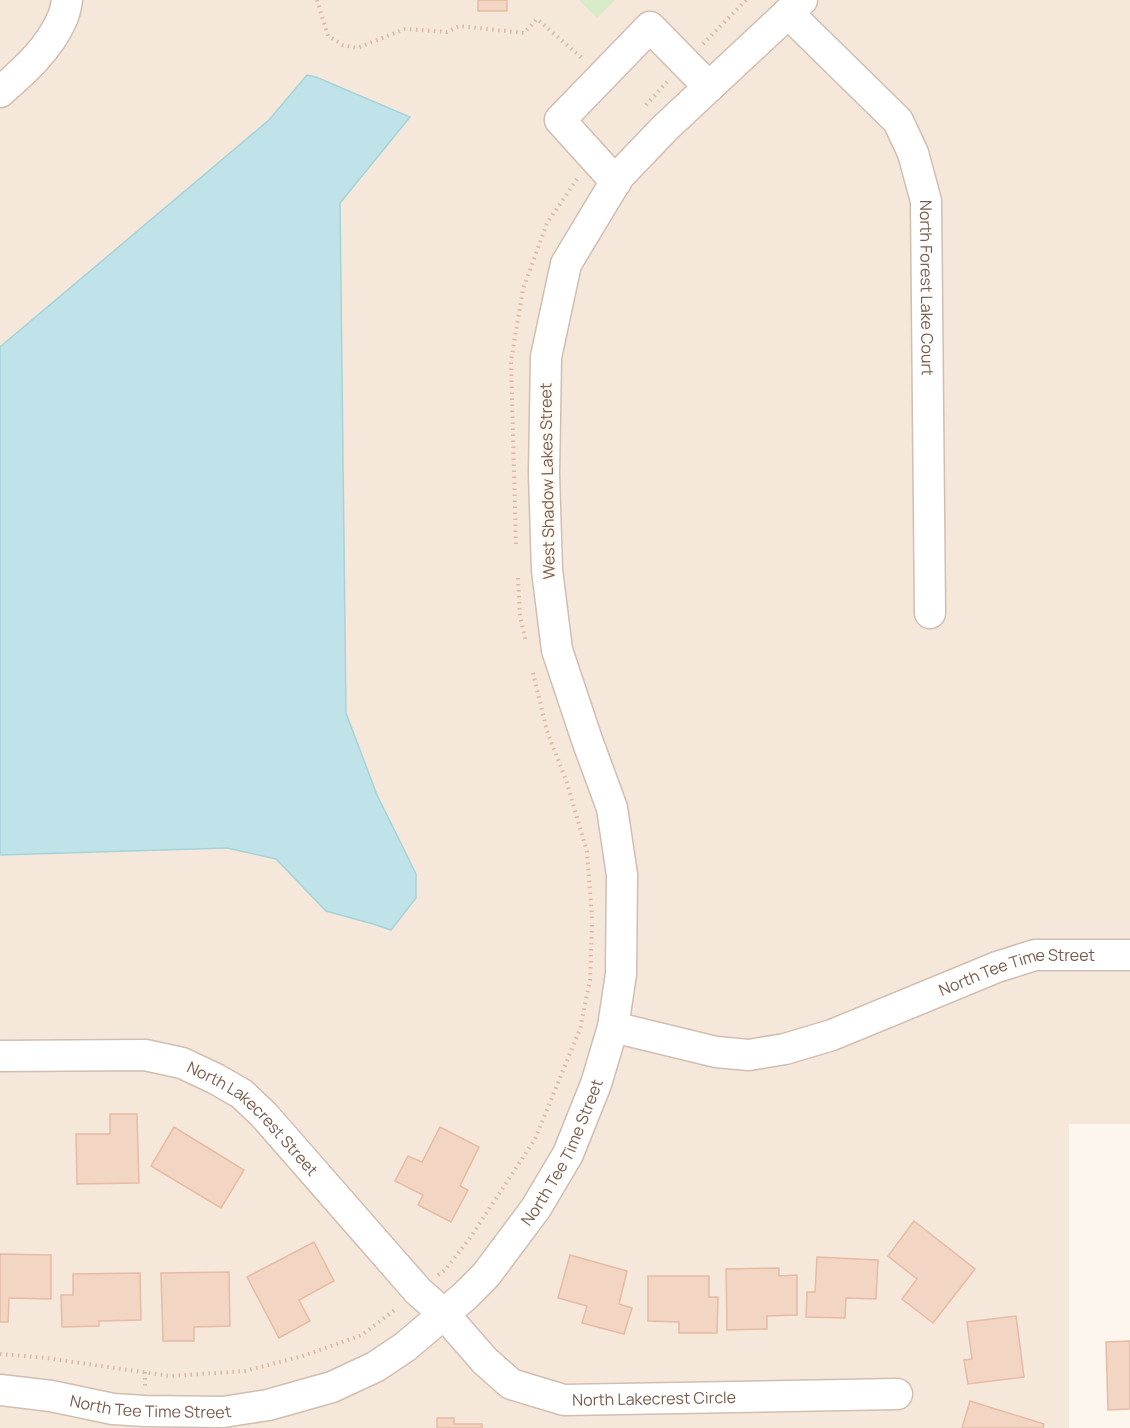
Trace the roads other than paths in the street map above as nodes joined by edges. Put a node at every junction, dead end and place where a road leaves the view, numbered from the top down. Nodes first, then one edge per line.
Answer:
1 (67, 0) edge
2 (795, 6) edge
3 (709, 87) junction
4 (0, 92) edge
5 (616, 182) junction
6 (930, 613) dead end
7 (1130, 955) edge
8 (613, 1027) junction
9 (0, 1056) edge
10 (444, 1314) junction
11 (0, 1390) edge
12 (897, 1394) dead end
13 (113, 1418) edge

1 - 4 street
2 - 3 street, West Shadow Lakes Street
2 - 6 street, North Forest Lake Court
3 - 5 street, West Shadow Lakes Street
3 - 5 street
5 - 8 street, West Shadow Lakes Street
7 - 8 street, North Tee Time Street
8 - 10 street, North Tee Time Street
9 - 10 street, North Lakecrest Street
10 - 12 street, North Lakecrest Circle
10 - 13 street, North Tee Time Street
11 - 13 street, North Tee Time Street

